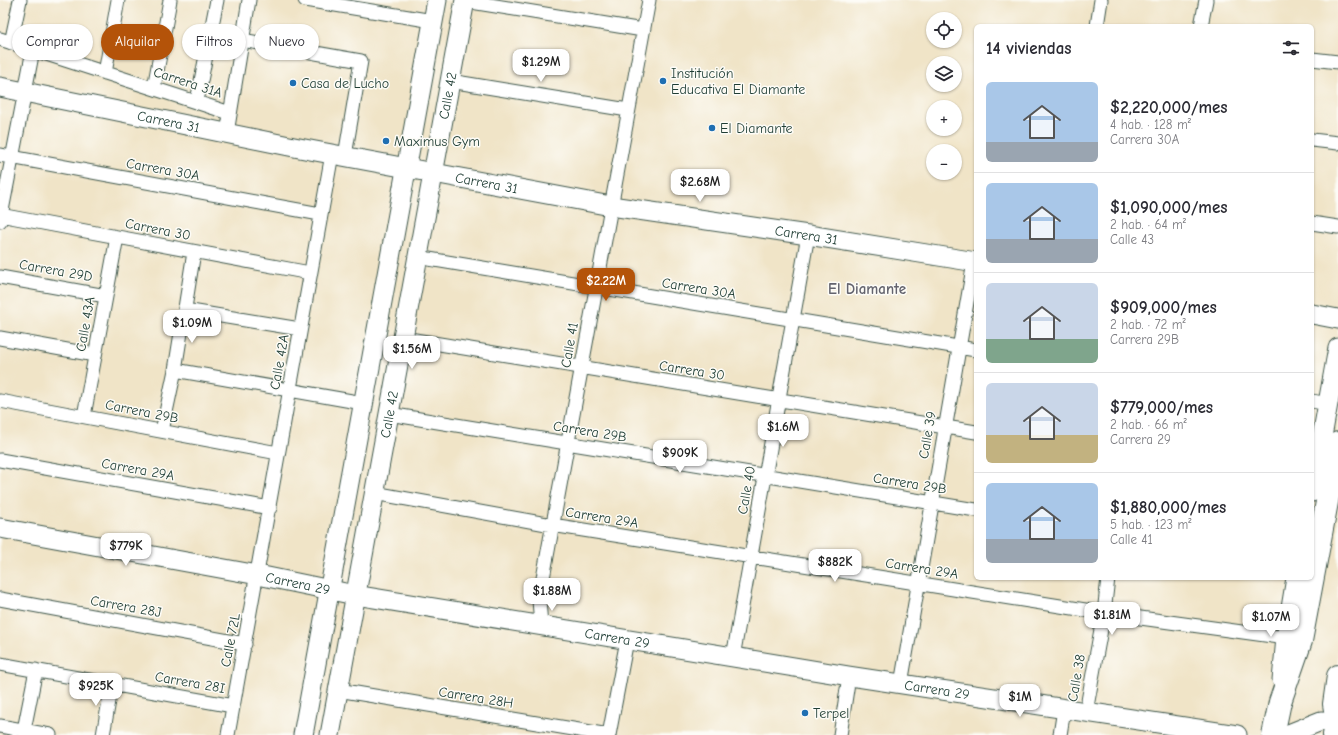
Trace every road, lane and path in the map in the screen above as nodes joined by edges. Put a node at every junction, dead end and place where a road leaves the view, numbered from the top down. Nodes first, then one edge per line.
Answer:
1 (20, 0) edge
2 (118, 0) edge
3 (170, 0) edge
4 (216, 0) edge
5 (249, 0) edge
6 (305, 0) edge
7 (437, 0) edge
8 (465, 0) edge
9 (649, 0) edge
10 (1101, 0) edge
11 (1206, 0) edge
12 (433, 21) junction
13 (245, 24) edge
14 (1097, 24) edge
15 (1201, 24) edge
16 (643, 30) junction
17 (5, 41) edge
18 (246, 41) edge
19 (1314, 58) edge
20 (31, 60) edge
21 (64, 60) edge
22 (239, 60) edge
23 (1338, 62) edge
24 (105, 73) junction
25 (450, 80) junction
26 (0, 87) edge
27 (154, 88) junction
28 (25, 92) junction
29 (197, 102) junction
30 (628, 110) junction
31 (230, 113) junction
32 (227, 133) junction
33 (1314, 140) edge
34 (1338, 144) edge
35 (338, 155) junction
36 (6, 156) edge
37 (406, 168) junction
38 (433, 172) junction
39 (611, 206) junction
40 (320, 214) junction
41 (0, 217) edge
42 (1314, 223) edge
43 (1338, 227) edge
44 (808, 235) junction
45 (117, 237) junction
46 (194, 252) junction
47 (418, 257) junction
48 (974, 262) edge
49 (974, 267) edge
50 (310, 273) junction
51 (0, 277) edge
52 (596, 288) junction
53 (106, 296) junction
54 (185, 310) junction
55 (1314, 314) edge
56 (1338, 319) edge
57 (793, 320) junction
58 (300, 329) junction
59 (0, 338) edge
60 (402, 338) junction
61 (959, 347) junction
62 (1338, 348) edge
63 (974, 350) edge
64 (95, 355) junction
65 (581, 368) junction
66 (175, 370) junction
67 (290, 391) junction
68 (779, 400) junction
69 (0, 401) edge
70 (364, 403) junction
71 (1326, 403) edge
72 (389, 414) junction
73 (84, 416) junction
74 (945, 427) junction
75 (162, 431) junction
76 (974, 432) edge
77 (1338, 443) edge
78 (567, 444) junction
79 (278, 453) junction
80 (0, 460) edge
81 (765, 475) junction
82 (1314, 477) edge
83 (374, 493) junction
84 (932, 503) junction
85 (270, 508) junction
86 (974, 510) edge
87 (552, 525) junction
88 (0, 528) edge
89 (1314, 548) edge
90 (751, 556) junction
91 (258, 575) junction
92 (1108, 580) edge
93 (1296, 580) edge
94 (1307, 580) edge
95 (918, 583) junction
96 (330, 590) junction
97 (354, 595) junction
98 (0, 599) edge
99 (1104, 613) junction
100 (541, 625) junction
101 (627, 640) junction
102 (1293, 640) junction
103 (245, 644) junction
104 (733, 657) junction
105 (0, 664) edge
106 (36, 670) junction
107 (849, 676) junction
108 (1338, 676) edge
109 (112, 684) junction
110 (901, 684) junction
111 (338, 690) junction
112 (233, 706) junction
113 (1064, 709) junction
114 (1086, 712) junction
115 (1337, 724) edge
116 (0, 726) edge
117 (24, 730) junction
118 (50, 735) edge
119 (103, 735) edge
120 (228, 735) edge
121 (303, 735) edge
122 (330, 735) edge
123 (609, 735) edge
124 (840, 735) edge
125 (1060, 735) edge
126 (1237, 735) edge
127 (1273, 735) edge
128 (1286, 735) edge

1 - 17 street
2 - 24 street
3 - 27 street
4 - 29 street
5 - 13 street
6 - 12 street
7 - 12 street, Calle 42
8 - 16 street
8 - 25 street, Calle 42
9 - 16 street, Calle 41
10 - 14 street
11 - 15 street
12 - 37 street, Calle 42
16 - 30 street, Calle 41
18 - 35 street, Calle 42A
19 - 23 street
20 - 28 street
21 - 24 street, Carrera 31A
22 - 31 street
24 - 27 street, Carrera 31A
25 - 30 street
25 - 38 street, Calle 42
26 - 28 street, Carrera 31
27 - 29 street, Carrera 31A
28 - 32 street, Carrera 31
28 - 36 street
29 - 31 street, Carrera 31A
30 - 39 street, Calle 41
31 - 32 street
32 - 35 street, Carrera 31
33 - 34 street
35 - 37 street, Carrera 31
35 - 40 street, Calle 42A
36 - 40 street, Carrera 30A
36 - 41 street
37 - 38 street, Carrera 31
37 - 70 street, Calle 42
38 - 39 street, Carrera 31
38 - 47 street, Calle 42
39 - 44 street, Carrera 31
39 - 52 street, Calle 41
40 - 50 street, Calle 42A
41 - 45 street, Carrera 30
42 - 43 street
44 - 48 street, Carrera 31
44 - 57 street, Calle 40
45 - 46 street, Carrera 30
45 - 53 street, Calle 43A
46 - 50 street, Carrera 30
46 - 54 street
47 - 52 street, Carrera 30A
47 - 60 street, Calle 42
49 - 61 street, Calle 39
50 - 58 street, Calle 42A
51 - 53 street, Carrera 29D
52 - 57 street, Carrera 30A
52 - 65 street, Calle 41
53 - 64 street, Calle 43A
54 - 58 street
54 - 66 street
55 - 56 street
57 - 61 street, Carrera 30A
57 - 68 street, Calle 40
58 - 67 street, Calle 42A
59 - 64 street
60 - 65 street, Carrera 30
60 - 72 street, Calle 42
61 - 63 street, Carrera 30A
61 - 74 street, Calle 39
62 - 71 street
64 - 73 street, Calle 43A
65 - 68 street, Carrera 30
65 - 78 street, Calle 41
66 - 67 street
66 - 75 street
67 - 70 street
67 - 79 street, Calle 42A
68 - 74 street, Carrera 30
68 - 81 street, Calle 40
69 - 73 street, Carrera 29B
70 - 96 street, Calle 42
71 - 82 street
72 - 78 street, Carrera 29B
72 - 83 street, Calle 42
73 - 75 street, Carrera 29B
74 - 76 street, Carrera 30
74 - 84 street, Calle 39
75 - 79 street, Carrera 29B
77 - 89 highway
78 - 81 street, Carrera 29B
78 - 87 street, Calle 41
79 - 85 street, Calle 42A
80 - 85 street, Carrera 29A
81 - 84 street, Carrera 29B
81 - 90 street, Calle 40
83 - 87 street, Carrera 29A
83 - 97 street, Calle 42
84 - 86 street, Carrera 29B
84 - 95 street, Calle 39
85 - 91 street, Calle 42A
87 - 90 street, Carrera 29A
87 - 100 street, Calle 41
88 - 91 street, Carrera 29
90 - 95 street, Carrera 29A
90 - 104 street, Calle 40
91 - 96 street, Carrera 29
91 - 103 street, Calle 72L
92 - 99 street, Calle 38
93 - 102 street
94 - 102 highway
95 - 99 street, Carrera 29A
95 - 110 street, Calle 39
96 - 97 street, Carrera 29
96 - 121 street, Calle 42
97 - 100 street, Carrera 29
97 - 111 street, Calle 42
98 - 103 street, Carrera 28J
99 - 102 street, Carrera 29A
99 - 114 street, Calle 38
100 - 101 street, Carrera 29
101 - 104 street, Carrera 29
101 - 123 street
102 - 127 highway
103 - 112 street, Calle 72L
104 - 107 street, Carrera 29
105 - 106 street, Carrera 28I
106 - 109 street, Carrera 28I
106 - 117 street
107 - 110 street, Carrera 29
107 - 124 street
108 - 115 highway
109 - 112 street, Carrera 28I
109 - 119 street
110 - 113 street, Carrera 29
111 - 122 street, Calle 42
111 - 123 street, Carrera 28H
112 - 120 street, Calle 72L
113 - 114 street, Carrera 29
113 - 125 street
114 - 126 street, Carrera 29
115 - 128 street
116 - 117 street
117 - 118 street

